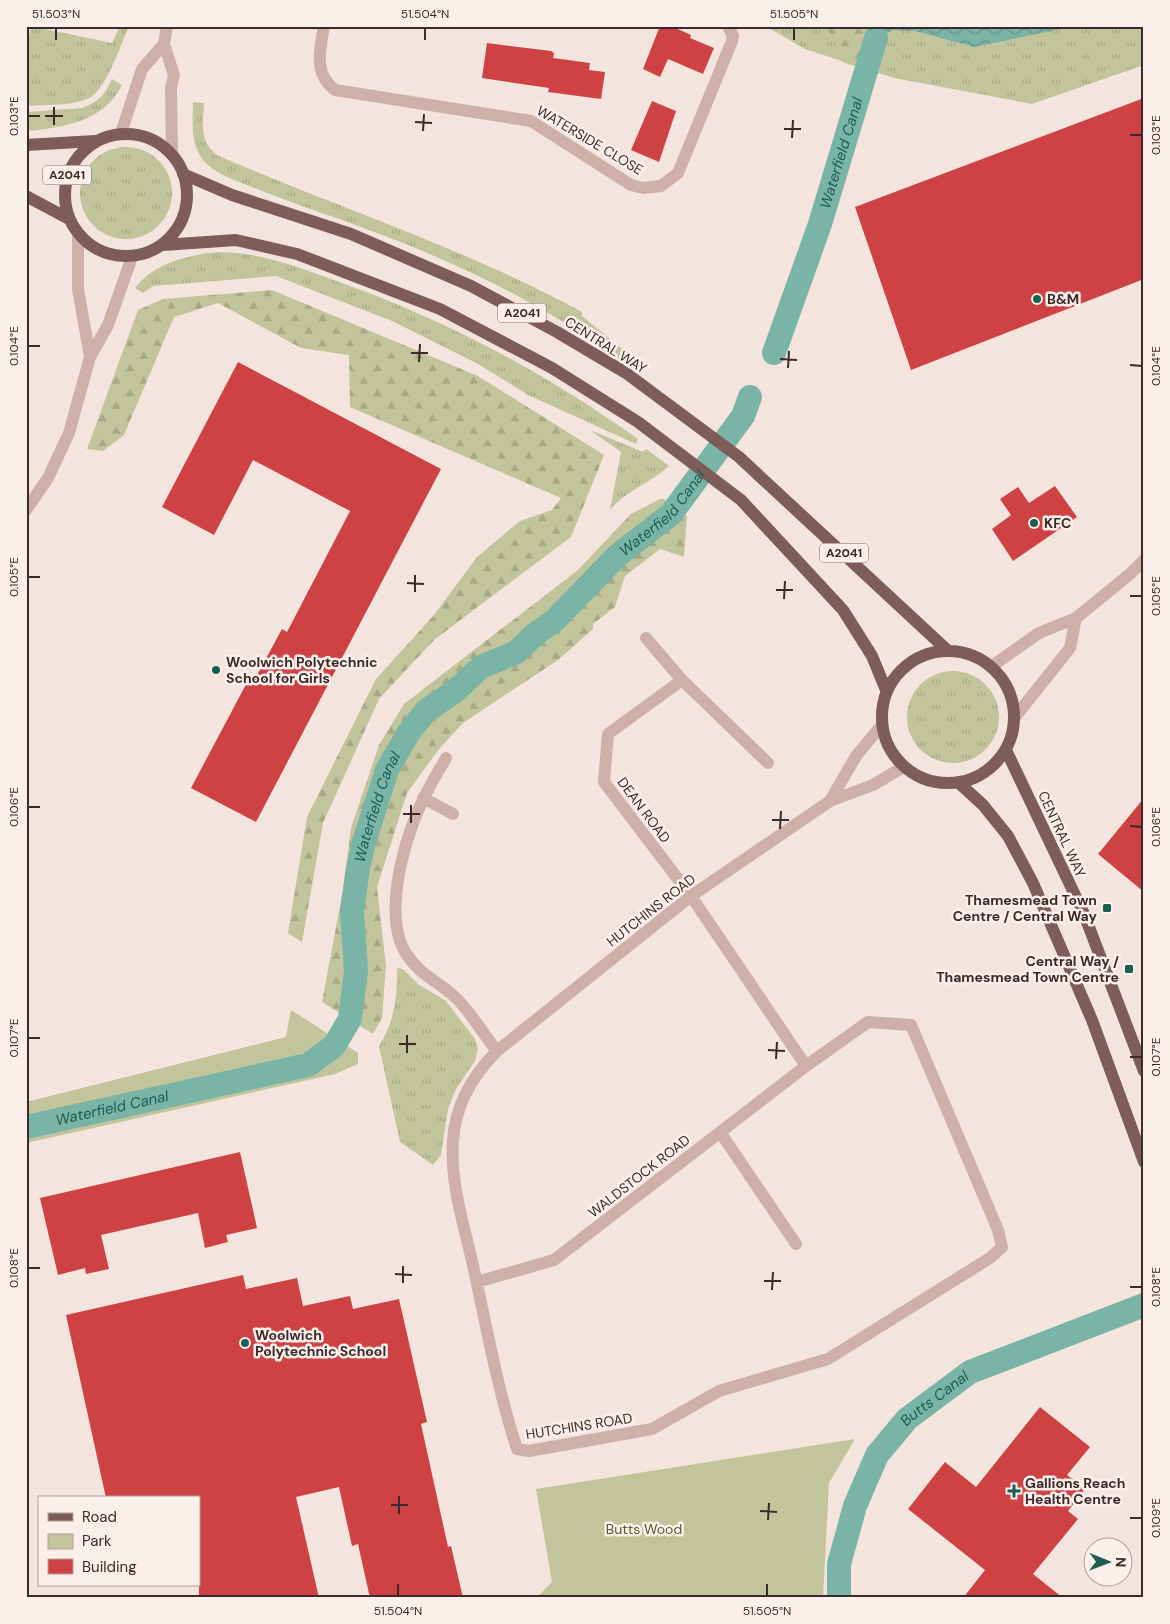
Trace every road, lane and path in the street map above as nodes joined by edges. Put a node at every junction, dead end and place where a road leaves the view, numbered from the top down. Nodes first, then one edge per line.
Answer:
1 (167, 26) edge
2 (324, 26) edge
3 (728, 26) edge
4 (164, 44) junction
5 (121, 133) junction
6 (96, 141) junction
7 (26, 145) edge
8 (172, 154) junction
9 (183, 174) junction
10 (26, 196) edge
11 (69, 219) junction
12 (78, 235) junction
13 (163, 244) junction
14 (132, 257) junction
15 (90, 357) junction
16 (26, 510) edge
17 (1144, 560) edge
18 (1076, 618) junction
19 (646, 638) dead end
20 (948, 650) junction
21 (992, 666) junction
22 (682, 680) junction
23 (886, 690) junction
24 (1015, 717) junction
25 (881, 726) junction
26 (1006, 750) junction
27 (446, 758) dead end
28 (768, 763) dead end
29 (903, 767) junction
30 (958, 782) junction
31 (423, 798) junction
32 (830, 801) junction
33 (453, 814) dead end
34 (690, 896) junction
35 (496, 1051) junction
36 (806, 1066) junction
37 (1144, 1071) edge
38 (720, 1132) junction
39 (1144, 1162) edge
40 (796, 1244) dead end
41 (990, 1258) joint
42 (477, 1282) junction

1 - 4 street
2 - 3 street, WATERSIDE CLOSE
4 - 5 street
4 - 8 street
5 - 6 main road, A2041
5 - 8 main road, A2041
6 - 7 main road, A2041
6 - 11 main road, A2041
8 - 9 main road, A2041
9 - 13 main road, A2041
9 - 20 main road, CENTRAL WAY / A2041
10 - 11 main road, A2041
11 - 12 main road, A2041
12 - 14 main road, A2041
12 - 15 street
13 - 14 main road, A2041
13 - 23 main road, A2041
14 - 15 street
15 - 16 street
17 - 18 street
18 - 21 street
18 - 24 street
19 - 22 street
20 - 21 main road
20 - 23 main road
21 - 24 main road
22 - 28 street
22 - 34 street, DEAN ROAD
23 - 25 main road
24 - 26 main road
25 - 29 main road
25 - 32 street, HUTCHINS ROAD
26 - 30 main road
26 - 37 main road, CENTRAL WAY
27 - 31 street
29 - 30 main road
29 - 32 street, HUTCHINS ROAD
30 - 39 main road
31 - 33 street
31 - 35 street
32 - 34 street, HUTCHINS ROAD
34 - 35 street, HUTCHINS ROAD
34 - 36 street
35 - 42 street, HUTCHINS ROAD
36 - 38 street, WALDSTOCK ROAD
36 - 41 street, WALDSTOCK ROAD
38 - 40 street
38 - 42 street, WALDSTOCK ROAD
41 - 42 street, HUTCHINS ROAD

